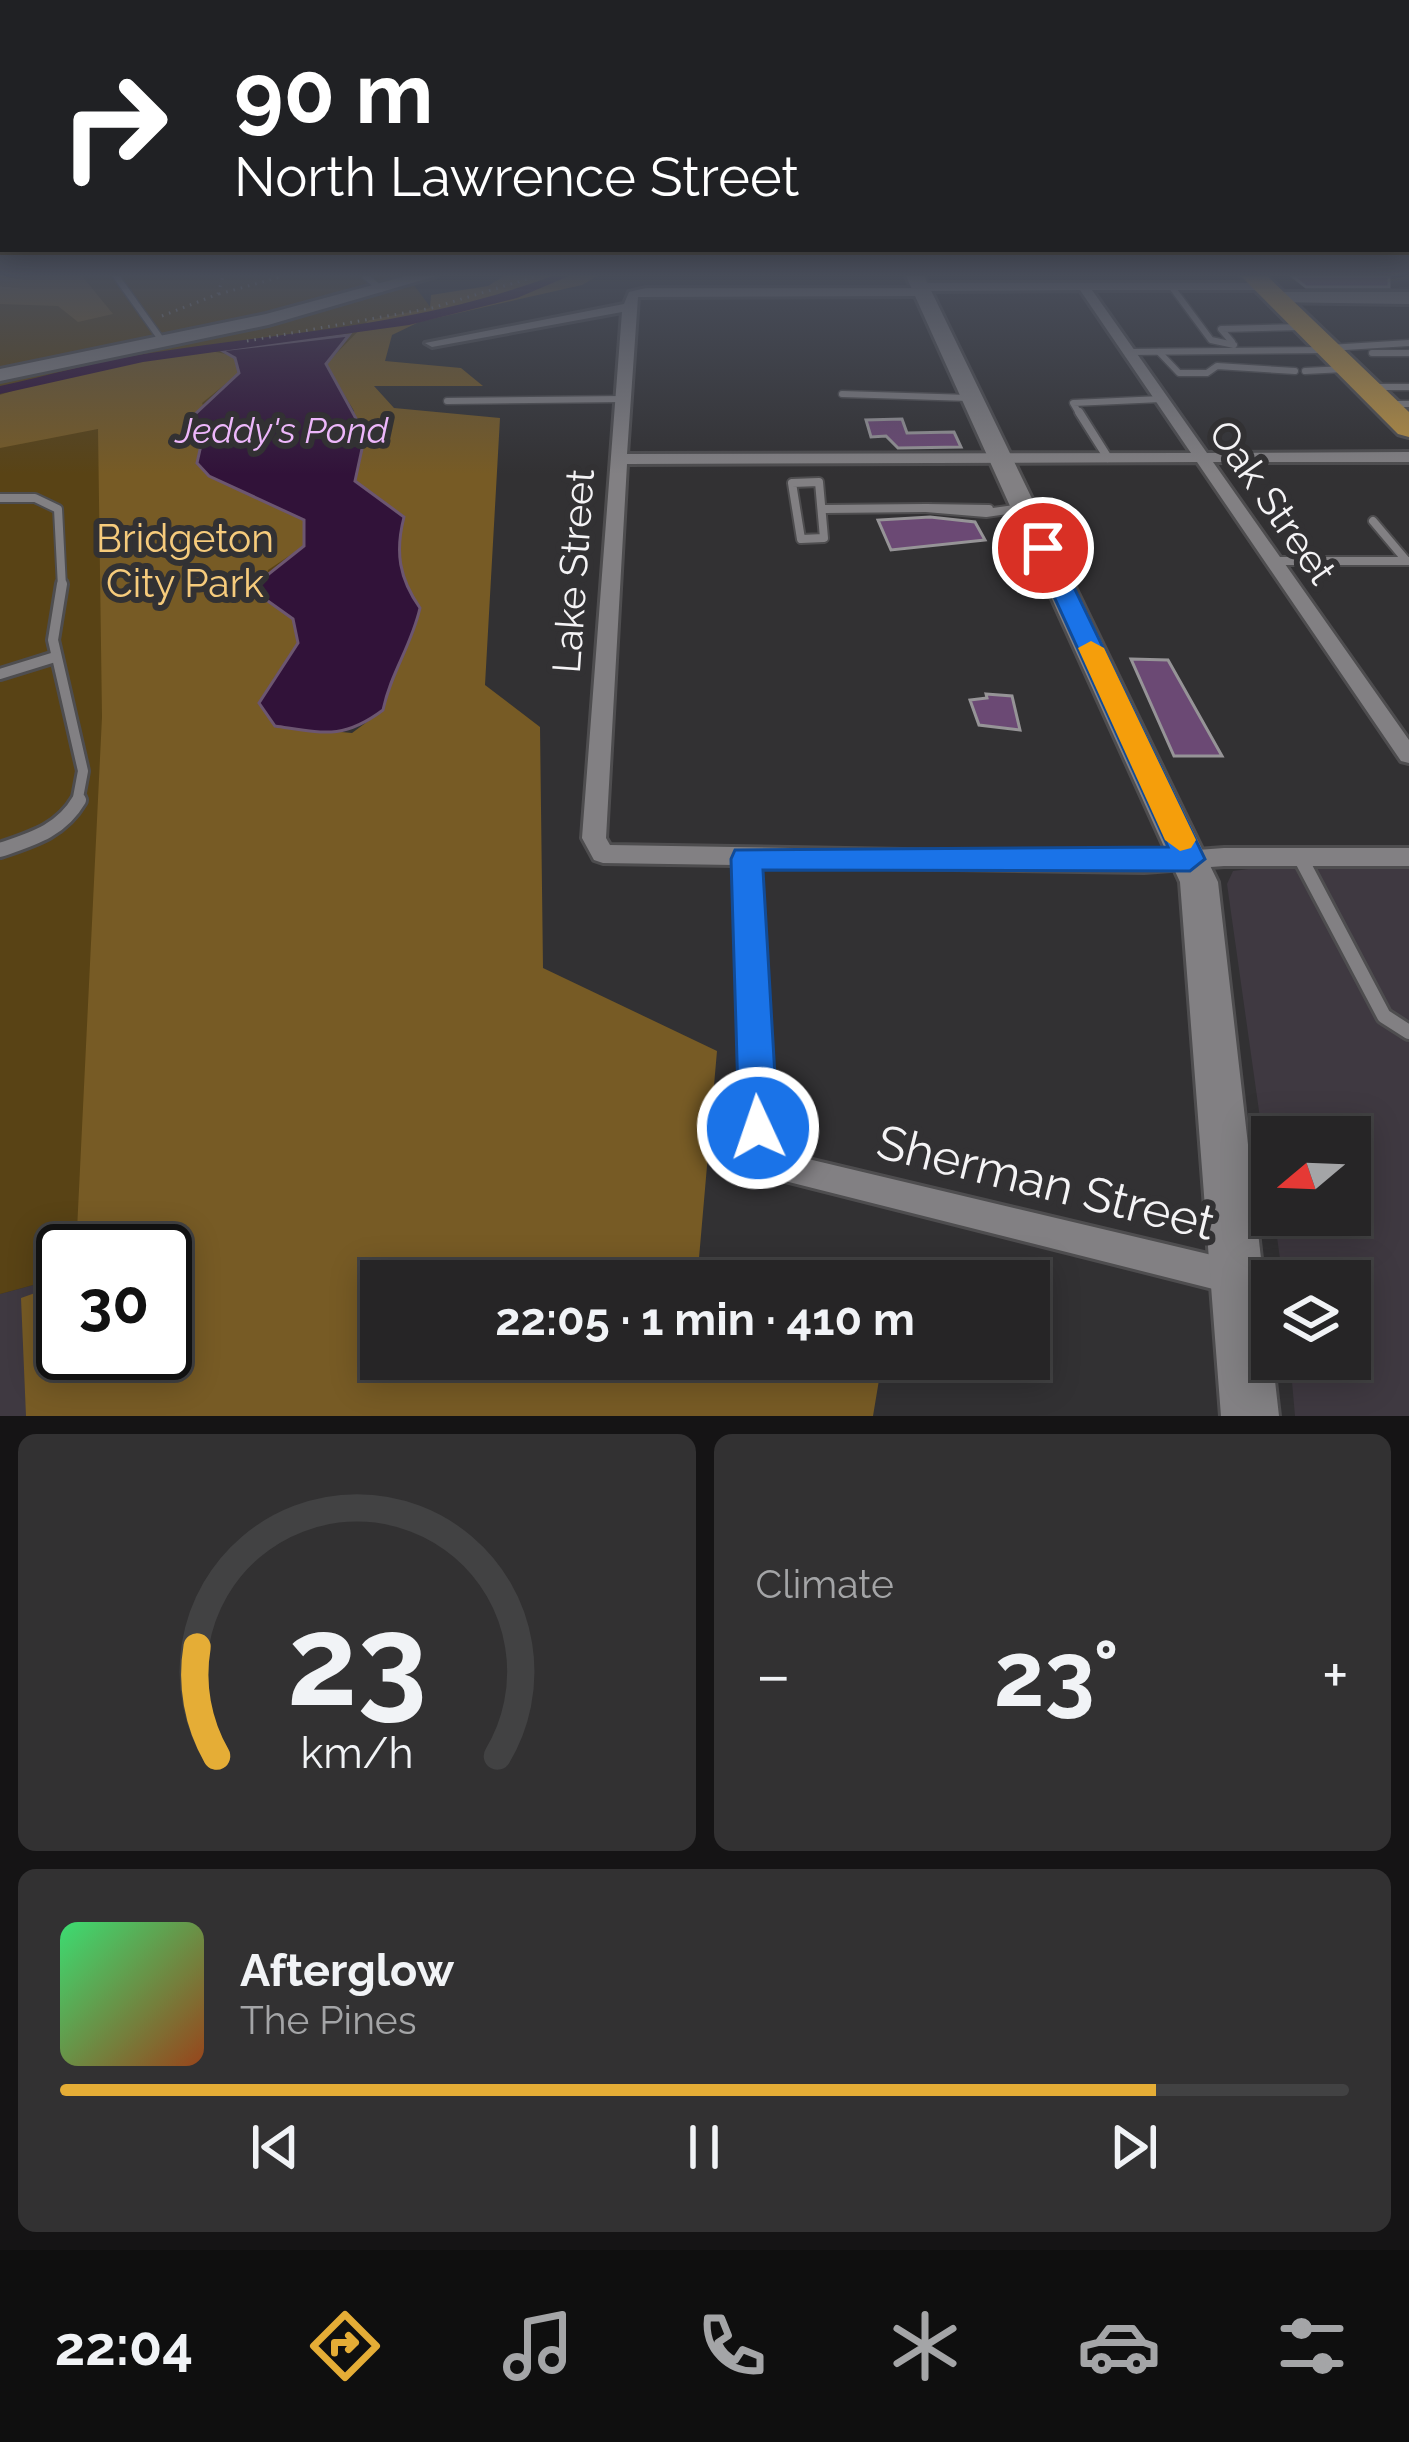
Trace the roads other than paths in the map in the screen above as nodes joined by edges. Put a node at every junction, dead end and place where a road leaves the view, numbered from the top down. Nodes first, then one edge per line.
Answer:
1 (122, 342) edge
2 (437, 342) edge
3 (627, 342) edge
4 (947, 342) edge
5 (1121, 342) edge
6 (1218, 342) edge
7 (1231, 342) edge
8 (1267, 342) edge
9 (1323, 342) edge
10 (432, 343) dead end
11 (1409, 343) edge
12 (1235, 347) junction
13 (1128, 352) junction
14 (1160, 352) junction
15 (1251, 352) junction
16 (1409, 353) edge
17 (1262, 365) junction
18 (1347, 365) edge
19 (1294, 371) dead end
20 (1305, 371) dead end
21 (0, 374) edge
22 (1409, 387) edge
23 (842, 394) dead end
24 (974, 398) junction
25 (623, 399) junction
26 (1160, 399) junction
27 (447, 400) dead end
28 (1409, 428) edge
29 (1409, 457) edge
30 (1002, 458) junction
31 (1108, 458) junction
32 (1201, 458) junction
33 (620, 459) junction
34 (0, 498) edge
35 (825, 509) junction
36 (1007, 509) junction
37 (1373, 521) dead end
38 (1273, 560) junction
39 (1407, 560) edge
40 (55, 657) junction
41 (0, 674) edge
42 (1409, 756) edge
43 (0, 850) edge
44 (1300, 857) junction
45 (1409, 857) edge
46 (746, 859) junction
47 (1190, 859) junction
48 (1409, 1032) edge
49 (1238, 1279) junction
50 (1250, 1416) edge

1 - 21 street
2 - 10 street
3 - 25 street, Lake Street
4 - 24 street
5 - 13 street, Oak Street
6 - 12 lane
7 - 12 lane
8 - 18 lane
9 - 18 highway
11 - 18 lane
12 - 14 lane
12 - 15 lane
12 - 18 lane
13 - 14 lane
13 - 26 street, Oak Street
14 - 17 lane
15 - 17 lane
15 - 18 lane
16 - 18 lane
17 - 19 lane
18 - 20 lane
18 - 22 lane
18 - 28 highway
23 - 24 lane
24 - 30 street
25 - 27 lane
25 - 33 street, Lake Street
26 - 31 lane
26 - 32 street, Oak Street
29 - 32 street
30 - 31 street
30 - 33 street
30 - 36 street
31 - 32 street
32 - 38 street, Oak Street
33 - 46 street, Lake Street
34 - 40 lane
35 - 35 lane
35 - 36 lane
36 - 47 street
37 - 39 lane
38 - 39 lane
38 - 42 street, Oak Street
40 - 41 lane
40 - 43 lane
44 - 45 street
44 - 47 street
44 - 48 lane
46 - 47 street
46 - 49 street, Sherman Street
47 - 49 street
49 - 50 street

